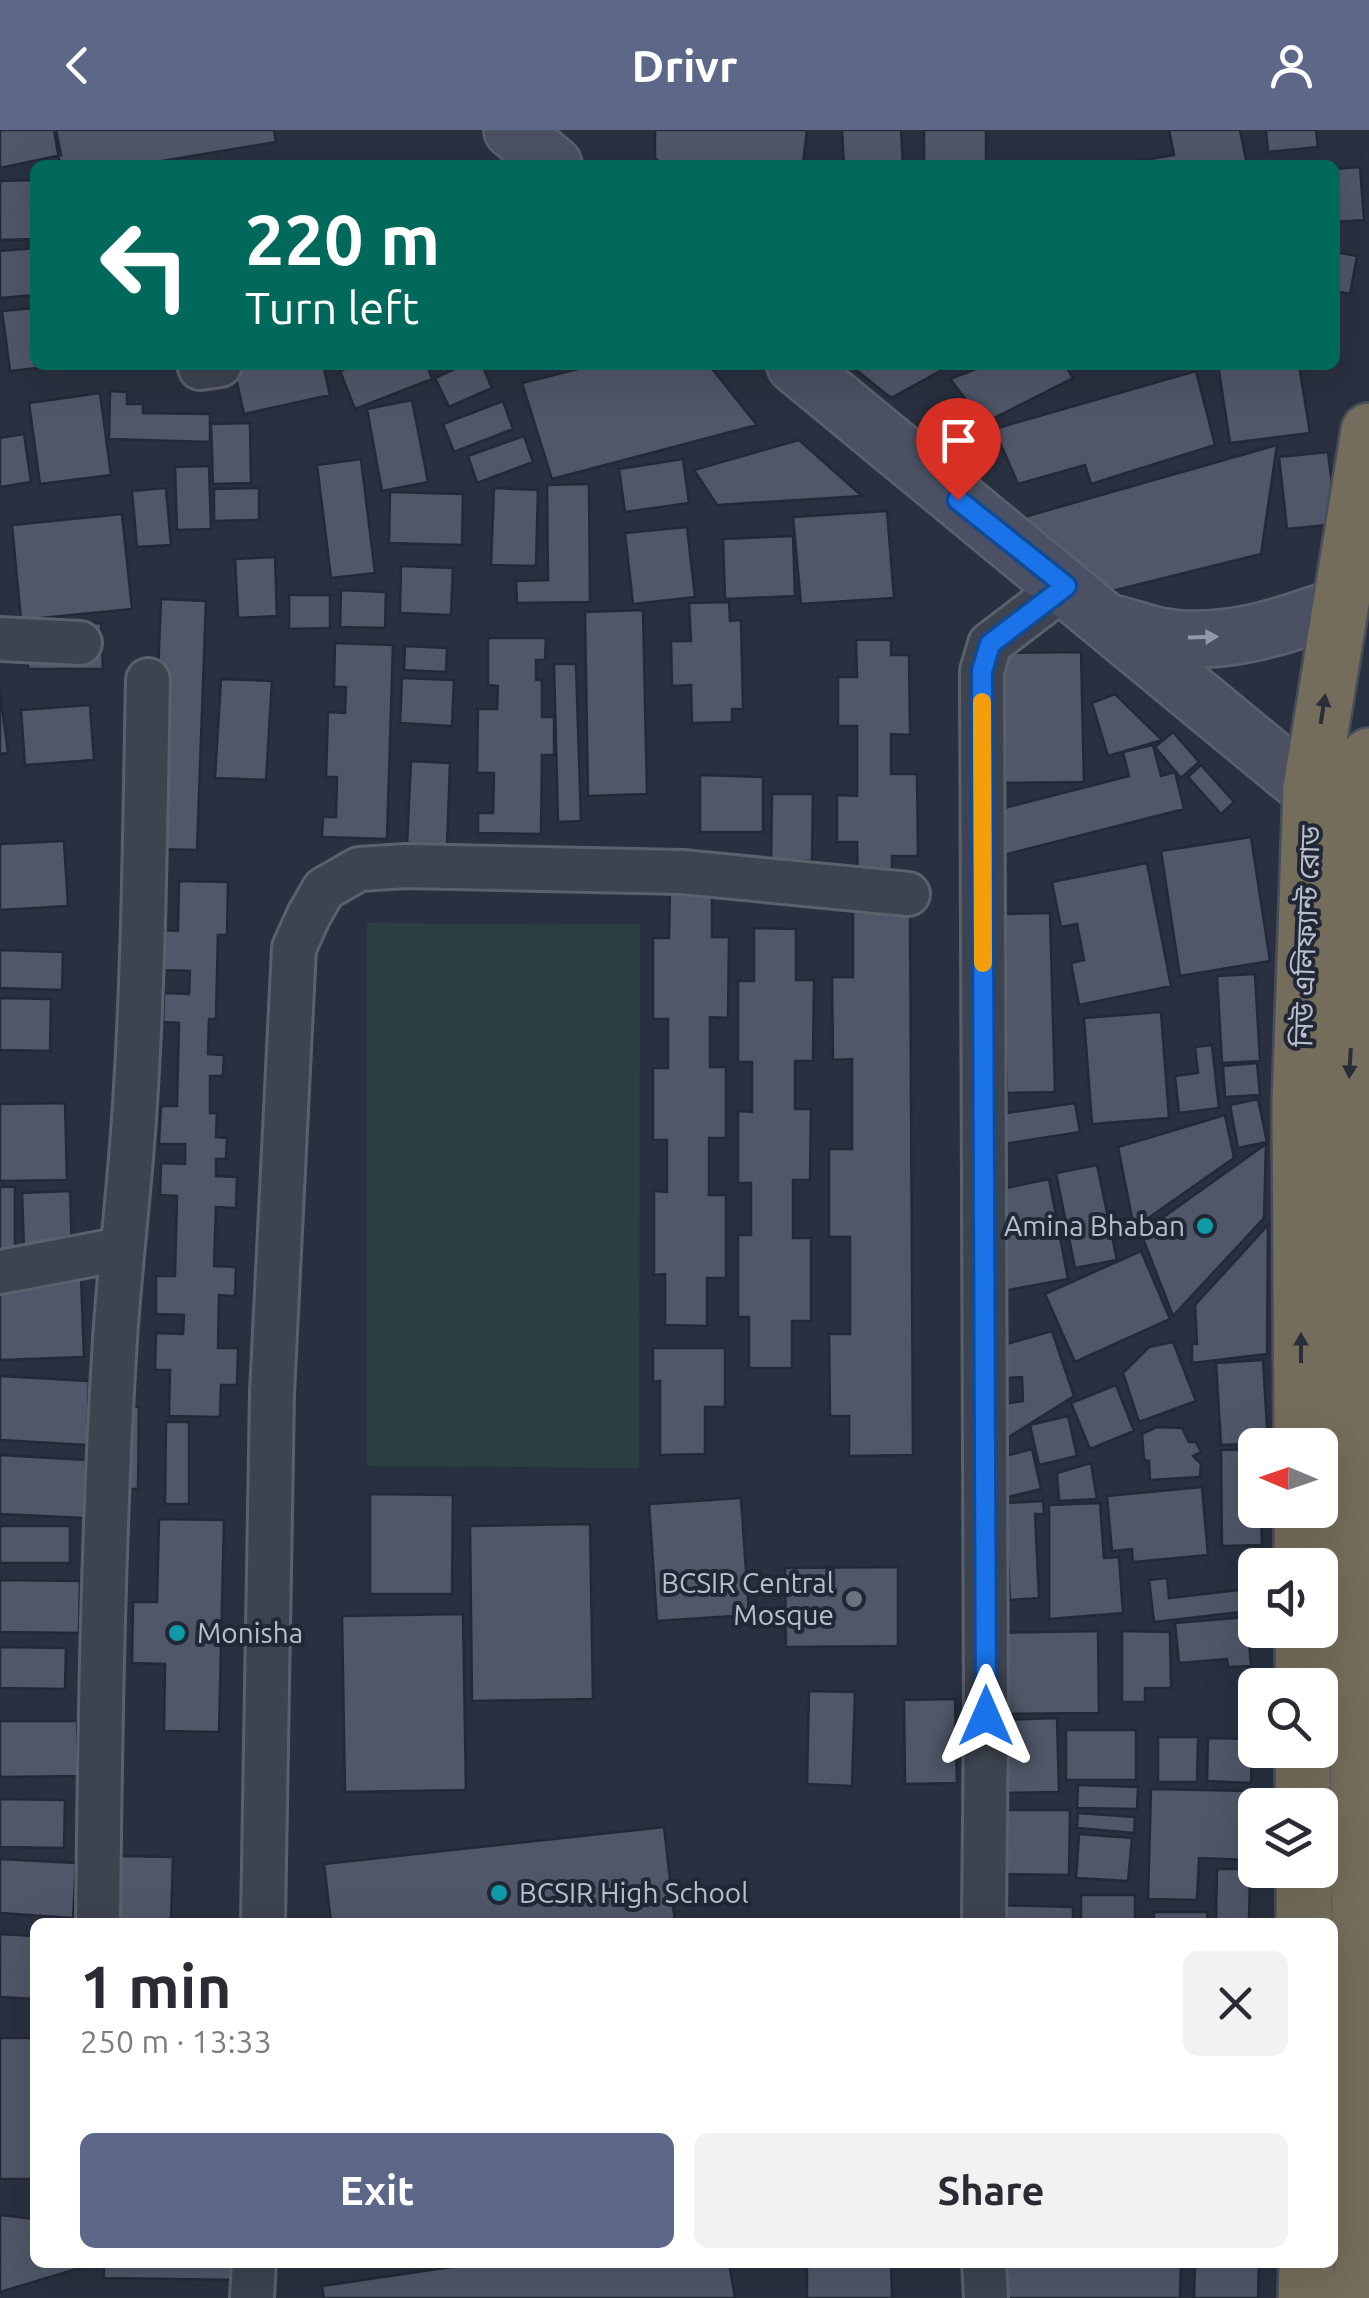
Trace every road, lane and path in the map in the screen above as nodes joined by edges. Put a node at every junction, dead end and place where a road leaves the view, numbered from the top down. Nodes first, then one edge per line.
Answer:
1 (512, 130) edge
2 (548, 160) edge
3 (801, 370) edge
4 (1369, 431) edge
5 (1066, 586) junction
6 (1340, 606) junction
7 (1108, 621) junction
8 (0, 639) edge
9 (80, 643) dead end
10 (148, 680) dead end
11 (1369, 756) edge
12 (1311, 788) junction
13 (1364, 835) edge
14 (908, 894) dead end
15 (1358, 1141) edge
16 (122, 1249) junction
17 (0, 1272) edge
18 (1302, 1428) edge
19 (1363, 1528) edge
20 (1304, 1888) edge
21 (98, 1918) edge
22 (262, 1918) edge
23 (984, 1918) edge
24 (1304, 1918) edge
25 (1367, 2239) edge
26 (254, 2268) edge
27 (984, 2268) edge
28 (1307, 2268) edge
29 (252, 2298) edge
30 (986, 2298) edge
31 (1306, 2298) edge
32 (1360, 2298) edge

1 - 2 street
3 - 5 street
4 - 6 highway, নিউ এলিফ্যান্ট রোড
5 - 7 street
5 - 23 street
7 -> 6 street
12 -> 6 highway, নিউ এলিফ্যান্ট রোড
7 - 12 street
8 - 9 street
10 - 16 street
11 - 13 highway, নিউ এলিফ্যান্ট রোড
12 - 13 street
18 -> 12 highway, নিউ এলিফ্যান্ট রোড
13 -> 15 highway, নিউ এলিফ্যান্ট রোড
14 - 22 street
15 - 19 highway, নিউ এলিফ্যান্ট রোড
16 - 17 street
16 - 21 street
19 - 25 highway, নিউ এলিফ্যান্ট রোড
20 - 24 highway
25 - 32 highway, নিউ এলিফ্যান্ট রোড
26 - 29 street
27 - 30 street
28 - 31 highway

